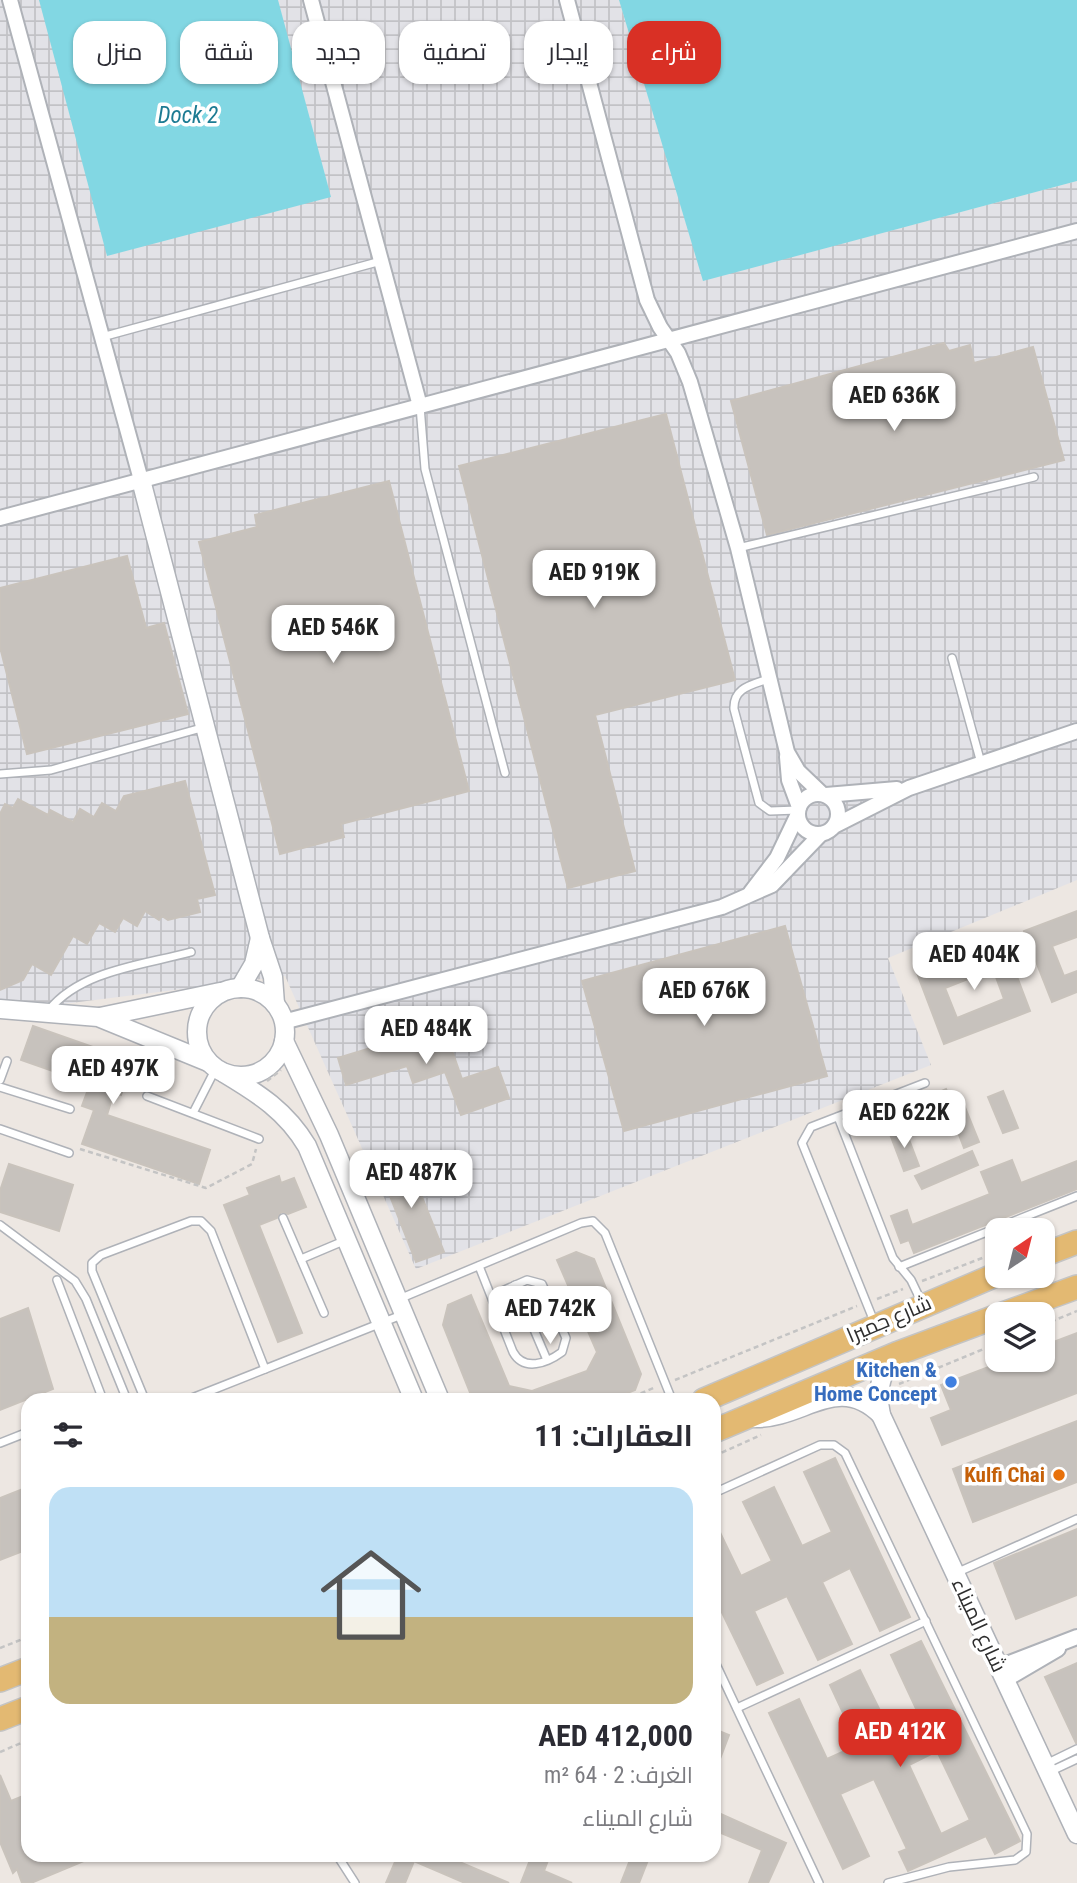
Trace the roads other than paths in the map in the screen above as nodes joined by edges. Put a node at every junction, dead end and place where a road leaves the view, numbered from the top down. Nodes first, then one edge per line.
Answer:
1 (9, 0) edge
2 (311, 0) edge
3 (567, 0) edge
4 (1077, 231) edge
5 (381, 261) junction
6 (102, 337) junction
7 (668, 340) junction
8 (420, 406) junction
9 (1034, 477) dead end
10 (141, 480) junction
11 (0, 518) edge
12 (738, 548) junction
13 (952, 658) dead end
14 (768, 679) junction
15 (205, 727) junction
16 (1077, 731) edge
17 (788, 752) junction
18 (981, 763) junction
19 (505, 773) dead end
20 (0, 774) edge
21 (909, 788) junction
22 (824, 794) junction
23 (798, 810) junction
24 (836, 825) junction
25 (821, 834) junction
26 (747, 895) junction
27 (260, 938) junction
28 (191, 952) dead end
29 (233, 989) junction
30 (275, 1004) junction
31 (0, 1009) edge
32 (47, 1013) junction
33 (98, 1017) junction
34 (283, 1022) junction
35 (284, 1041) junction
36 (7, 1061) dead end
37 (216, 1068) junction
38 (0, 1080) edge
39 (925, 1083) dead end
40 (0, 1087) edge
41 (147, 1096) dead end
42 (69, 1109) dead end
43 (193, 1114) junction
44 (838, 1117) junction
45 (0, 1129) edge
46 (258, 1139) road end
47 (69, 1153) road end
48 (1077, 1196) edge
49 (283, 1218) dead end
50 (0, 1225) edge
51 (346, 1240) junction
52 (1077, 1242) edge
53 (1055, 1250) edge
54 (301, 1258) junction
55 (479, 1266) junction
56 (899, 1267) junction
57 (985, 1277) edge
58 (57, 1280) dead end
59 (515, 1285) junction
60 (1077, 1287) edge
61 (918, 1294) junction
62 (491, 1296) junction
63 (1036, 1302) edge
64 (401, 1307) junction
65 (324, 1313) dead end
66 (985, 1322) edge
67 (382, 1323) junction
68 (875, 1325) junction
69 (896, 1354) junction
70 (547, 1360) junction
71 (265, 1369) junction
72 (100, 1393) edge
73 (124, 1393) edge
74 (142, 1393) edge
75 (205, 1393) edge
76 (411, 1393) edge
77 (437, 1393) edge
78 (670, 1393) edge
79 (720, 1393) edge
80 (881, 1415) junction
81 (746, 1418) junction
82 (721, 1429) edge
83 (21, 1435) edge
84 (0, 1443) edge
85 (721, 1490) edge
86 (1077, 1519) edge
87 (955, 1574) junction
88 (926, 1621) junction
89 (1071, 1640) edge
90 (21, 1672) edge
91 (1002, 1674) junction
92 (721, 1675) edge
93 (0, 1680) edge
94 (737, 1708) junction
95 (21, 1710) edge
96 (0, 1719) edge
97 (1077, 1749) edge
98 (1077, 1759) edge
99 (1046, 1769) junction
100 (1076, 1828) edge
101 (343, 1862) edge
102 (355, 1883) edge
103 (819, 1883) edge
104 (888, 1883) edge

1 - 6 street
2 - 5 street
3 - 7 street
4 - 7 street
5 - 6 lane
5 - 8 street
6 - 10 street
7 - 8 street
7 - 12 street
8 - 10 street
8 - 19 lane
9 - 12 lane
10 - 11 street
10 - 15 street
12 - 14 street
13 - 18 lane
14 - 17 street
14 - 23 lane
15 - 20 lane
15 - 27 street
16 - 18 street
17 - 22 street
17 - 23 street
18 - 21 street
21 - 22 street
21 - 24 street
22 - 23 street
22 - 24 street
23 - 25 street
23 - 26 street
24 - 25 street
25 - 26 street
26 - 34 street
27 - 29 street
27 - 30 street
28 - 32 lane
29 - 30 street
29 - 33 street
29 - 37 street
30 - 34 street
31 - 32 street
32 - 33 street
33 - 37 street
34 - 35 street
35 - 37 street
35 - 64 street
36 - 38 lane
37 - 43 lane
37 - 51 street
39 - 44 lane
40 - 42 lane
41 - 43 lane
43 - 46 lane
44 - 56 lane
44 - 68 lane
45 - 47 lane
48 - 56 lane
49 - 54 lane
50 - 73 lane
51 - 54 lane
51 - 67 street
52 - 53 main road
54 - 65 lane
55 - 62 lane
55 - 64 lane
55 - 78 lane
56 - 61 lane
57 - 61 main road, شارع جميرا
58 - 72 lane
59 - 62 lane
59 - 70 lane
59 - 70 lane
60 - 63 main road
61 - 68 main road, شارع جميرا
62 - 70 lane
64 - 67 lane
64 - 77 street
66 - 69 main road, شارع جميرا
67 - 71 lane
67 - 76 street
68 - 79 main road, شارع جميرا
69 - 80 street
69 - 81 main road, شارع جميرا
71 - 74 lane
71 - 75 lane
80 - 81 street
80 - 87 street, شارع الميناء
81 - 82 main road, شارع جميرا
83 - 84 lane
85 - 88 lane
86 - 87 lane
87 - 91 street, شارع الميناء
88 - 94 lane
88 - 104 lane
89 - 91 street
90 - 93 main road
91 - 99 street, شارع الميناء
92 - 94 lane
94 - 103 lane
95 - 96 main road
97 - 99 lane
98 - 99 lane
99 - 100 street, شارع الميناء
101 - 102 lane

